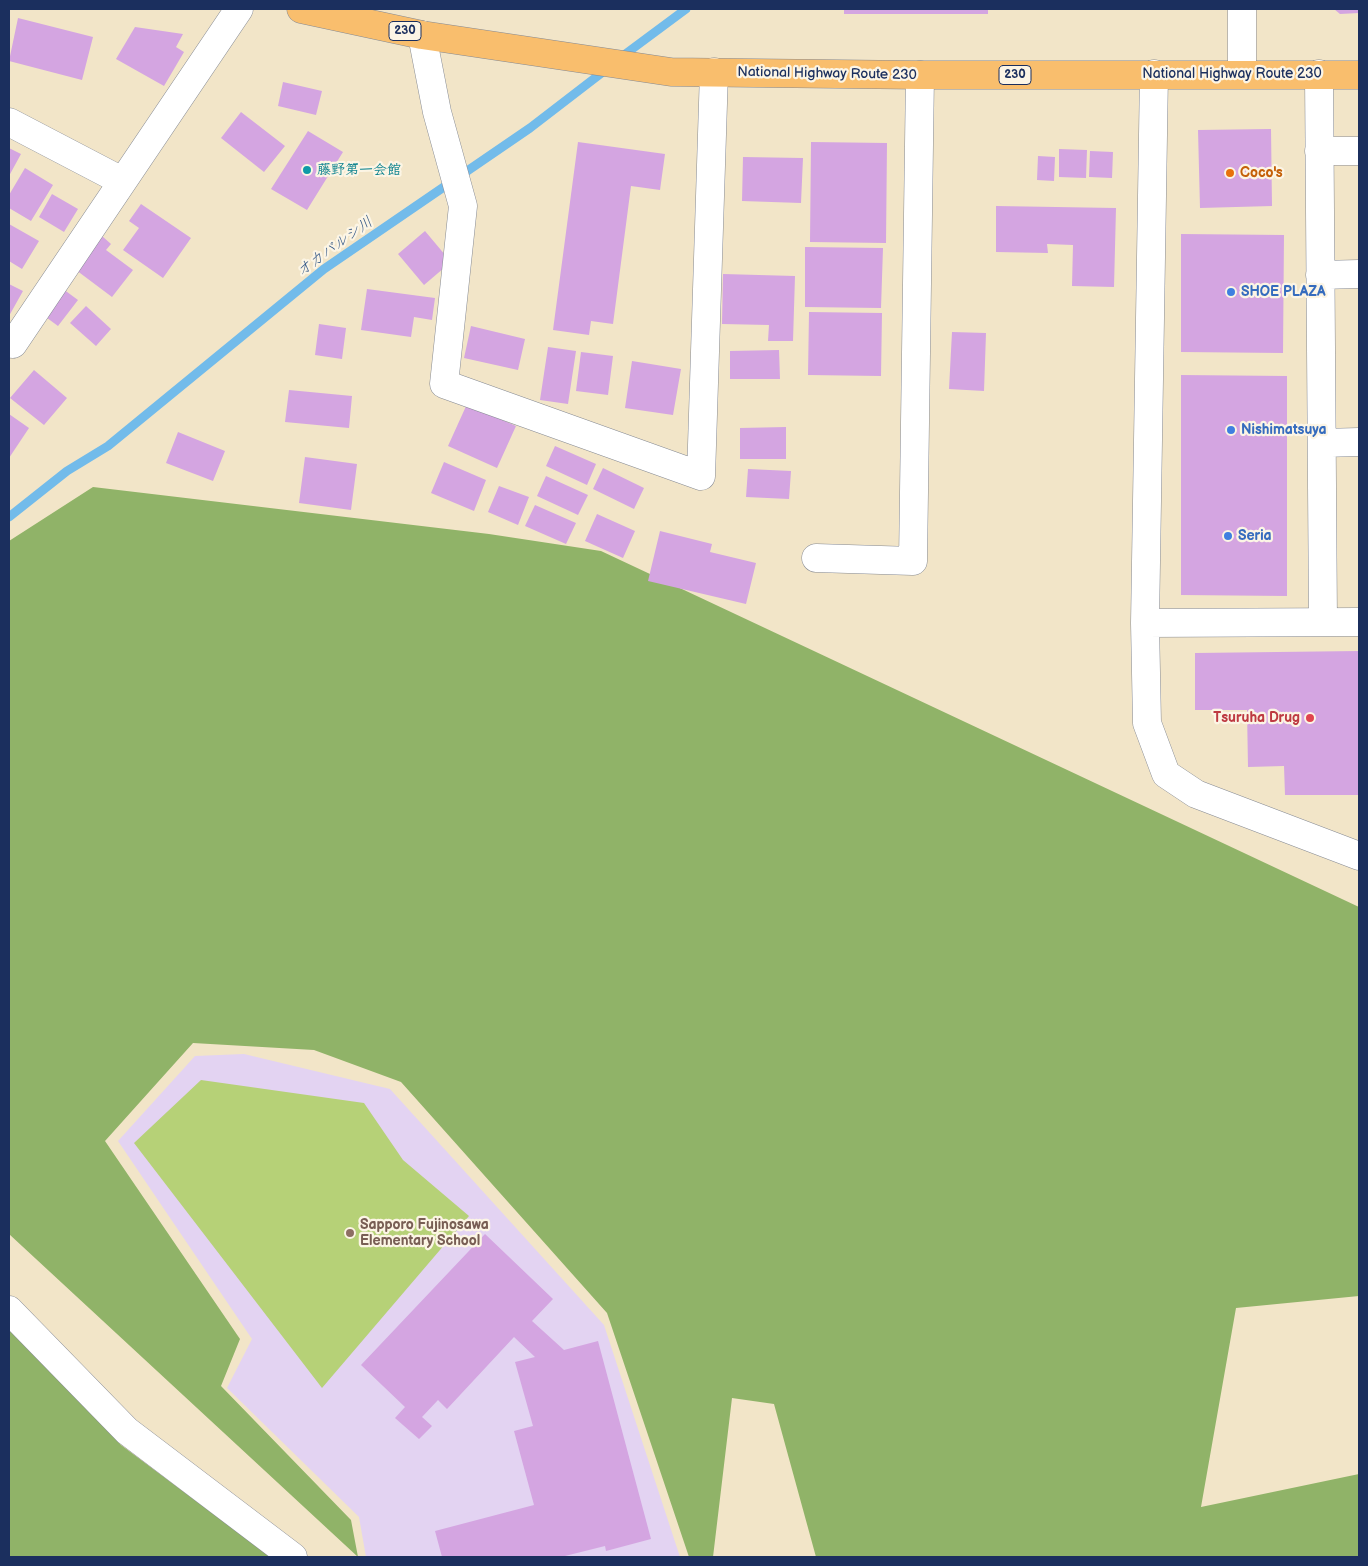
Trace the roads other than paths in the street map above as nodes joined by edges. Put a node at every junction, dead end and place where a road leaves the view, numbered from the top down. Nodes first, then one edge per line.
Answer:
1 (239, 9) edge
2 (301, 9) edge
3 (1242, 9) edge
4 (360, 15) edge
5 (422, 35) junction
6 (714, 72) junction
7 (1154, 74) junction
8 (1242, 74) junction
9 (1319, 74) junction
10 (920, 75) junction
11 (1359, 75) edge
12 (9, 122) edge
13 (1359, 151) edge
14 (1319, 160) junction
15 (1359, 168) edge
16 (122, 182) junction
17 (1359, 274) edge
18 (1320, 275) junction
19 (9, 342) edge
20 (1359, 442) edge
21 (1322, 443) junction
22 (816, 558) dead end
23 (1323, 622) junction
24 (1359, 622) edge
25 (1145, 623) junction
26 (1359, 856) edge
27 (9, 1310) edge
28 (293, 1557) edge

1 - 16 street
2 - 4 highway, National Highway Route 230 / 230
3 - 8 street
4 - 5 highway, National Highway Route 230 / 230
5 - 6 highway, National Highway Route 230 / 230
5 - 6 street
6 - 10 highway, National Highway Route 230 / 230
7 - 8 highway, National Highway Route 230 / 230
7 - 10 highway, National Highway Route 230 / 230
7 - 25 street
8 - 9 highway, National Highway Route 230 / 230
9 - 11 highway, National Highway Route 230 / 230
9 - 14 street
10 - 22 street
12 - 16 street
13 - 14 street
14 - 15 street
14 - 18 street
16 - 19 street
17 - 18 street
18 - 21 street
20 - 21 street
21 - 23 street
23 - 24 street
23 - 25 street
25 - 26 street
27 - 28 street

